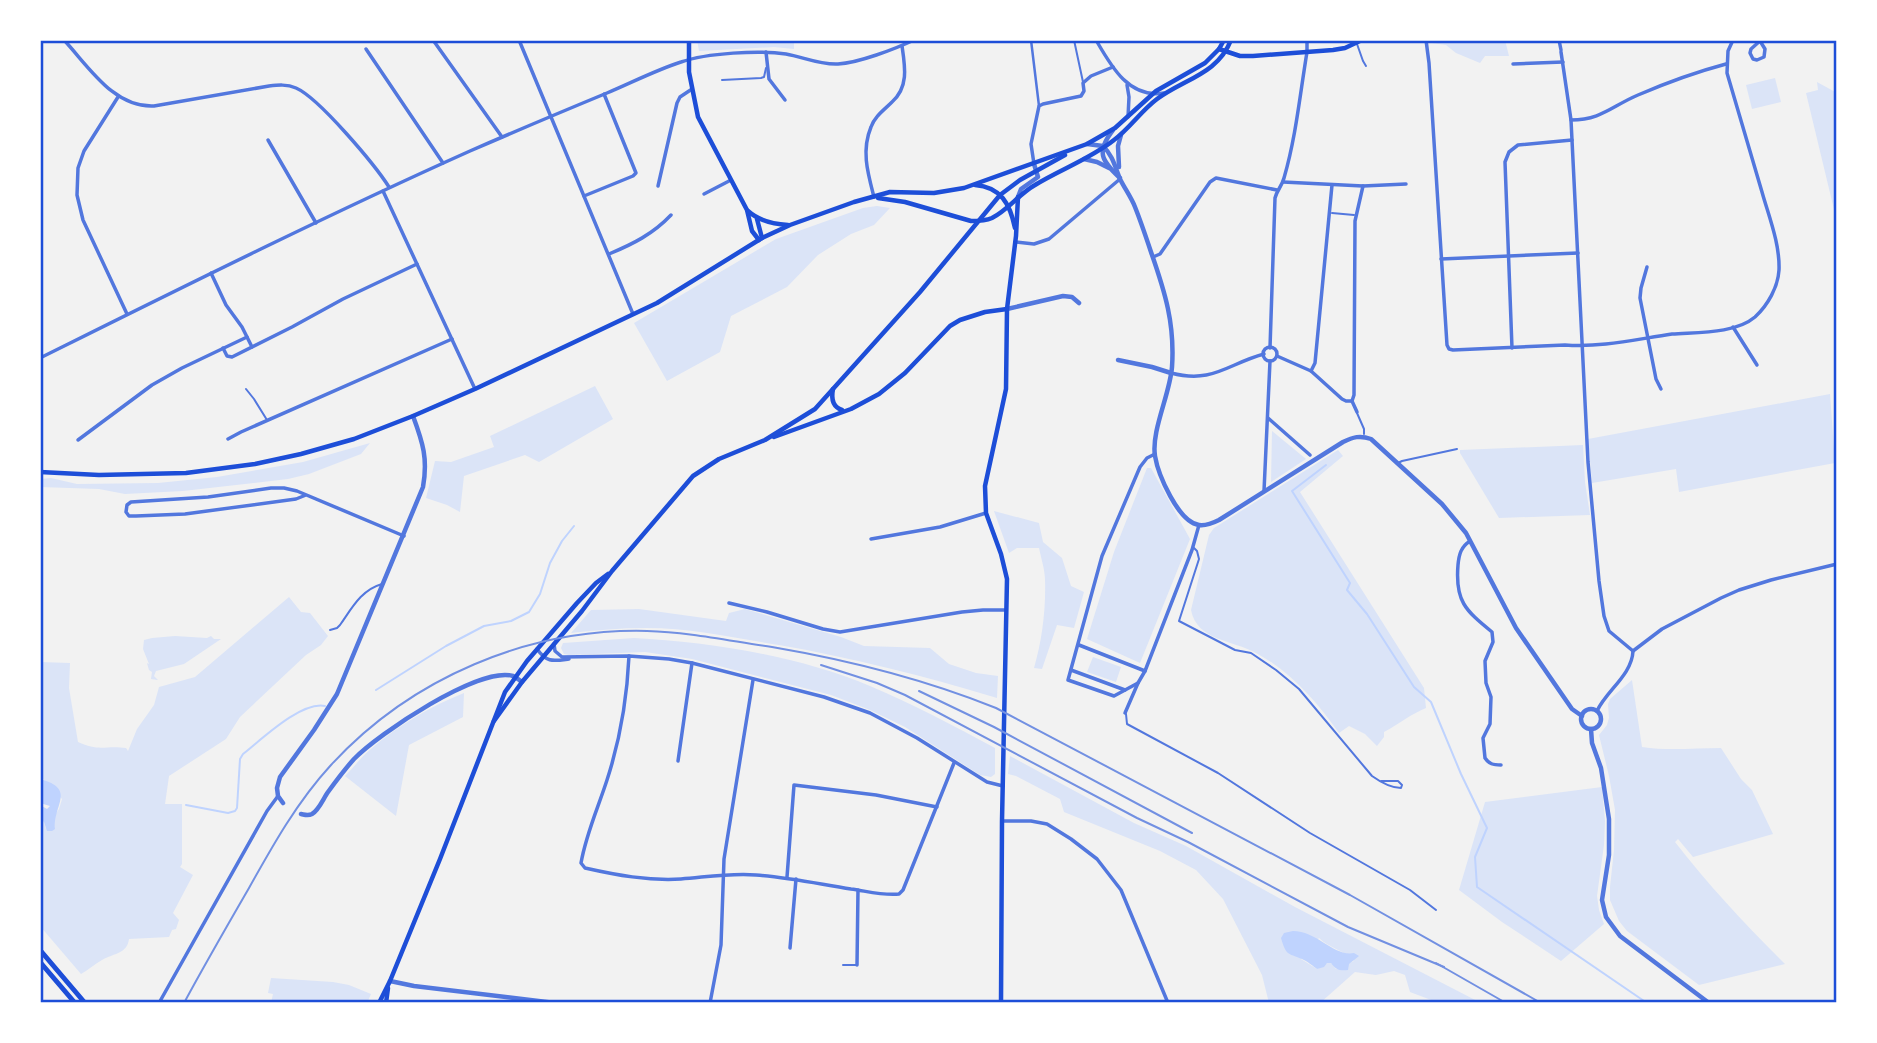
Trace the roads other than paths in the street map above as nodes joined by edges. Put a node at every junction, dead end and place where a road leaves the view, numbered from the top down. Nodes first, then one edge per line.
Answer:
1 (64, 40) edge
2 (433, 40) edge
3 (519, 40) edge
4 (689, 40) edge
5 (914, 40) edge
6 (1031, 40) edge
7 (1074, 40) edge
8 (1096, 40) edge
9 (1224, 40) edge
10 (1231, 40) edge
11 (1307, 40) edge
12 (1426, 40) edge
13 (1559, 40) edge
14 (1733, 40) edge
15 (1760, 41) edge
16 (1359, 42) edge
17 (902, 46) junction
18 (366, 49) dead end
19 (1219, 49) junction
20 (1227, 50) junction
21 (766, 52) junction
22 (1307, 52) junction
23 (688, 60) junction
24 (1563, 62) junction
25 (1513, 64) dead end
26 (1727, 64) junction
27 (1366, 66) dead end
28 (766, 67) junction
29 (1114, 68) junction
30 (722, 80) dead end
31 (1083, 83) junction
32 (1127, 85) junction
33 (692, 89) junction
34 (1168, 92) junction
35 (604, 94) junction
36 (1153, 94) junction
37 (118, 97) junction
38 (785, 100) dead end
39 (1039, 106) junction
40 (551, 116) junction
41 (1128, 117) junction
42 (1572, 120) junction
43 (1115, 128) junction
44 (1121, 134) junction
45 (502, 136) junction
46 (268, 140) dead end
47 (1573, 140) junction
48 (1087, 144) junction
49 (1103, 147) junction
50 (1078, 148) junction
51 (1083, 159) junction
52 (443, 163) junction
53 (1034, 164) junction
54 (1110, 169) junction
55 (1037, 170) junction
56 (1120, 179) junction
57 (731, 180) junction
58 (1283, 182) junction
59 (1406, 184) dead end
60 (1332, 185) junction
61 (658, 186) dead end
62 (971, 186) junction
63 (1363, 186) junction
64 (389, 187) junction
65 (1277, 190) junction
66 (382, 191) junction
67 (704, 194) dead end
68 (1000, 195) junction
69 (584, 196) junction
70 (874, 197) junction
71 (1018, 197) junction
72 (1007, 206) junction
73 (747, 210) junction
74 (1330, 213) junction
75 (671, 215) dead end
76 (1355, 215) junction
77 (757, 218) junction
78 (978, 221) junction
79 (316, 223) junction
80 (790, 225) junction
81 (761, 239) junction
82 (1016, 239) junction
83 (1578, 253) junction
84 (609, 254) junction
85 (1509, 256) junction
86 (1153, 257) junction
87 (1441, 259) junction
88 (417, 264) junction
89 (1647, 267) dead end
90 (211, 273) junction
91 (1079, 303) dead end
92 (1007, 309) junction
93 (127, 314) junction
94 (634, 314) junction
95 (1733, 327) junction
96 (247, 337) junction
97 (1648, 338) junction
98 (452, 339) junction
99 (252, 347) junction
100 (1583, 347) junction
101 (223, 348) junction
102 (1270, 348) junction
103 (1512, 348) junction
104 (1264, 354) junction
105 (1277, 356) junction
106 (40, 358) edge
107 (1118, 360) dead end
108 (1270, 361) junction
109 (1757, 365) dead end
110 (1311, 370) junction
111 (1171, 373) junction
112 (833, 388) junction
113 (246, 389) dead end
114 (475, 389) junction
115 (1661, 389) dead end
116 (1352, 401) junction
117 (846, 411) junction
118 (1357, 412) joint
119 (413, 416) junction
120 (1268, 418) junction
121 (267, 421) junction
122 (1364, 436) junction
123 (228, 439) dead end
124 (78, 440) dead end
125 (765, 440) junction
126 (1457, 449) dead end
127 (1155, 454) junction
128 (1310, 455) dead end
129 (1398, 463) junction
130 (40, 472) edge
131 (1264, 491) junction
132 (306, 495) junction
133 (986, 513) junction
134 (1199, 525) junction
135 (404, 536) junction
136 (871, 539) dead end
137 (1471, 541) junction
138 (1193, 547) junction
139 (1837, 564) edge
140 (612, 571) junction
141 (383, 583) junction
142 (729, 603) dead end
143 (1006, 610) junction
144 (330, 630) dead end
145 (554, 644) junction
146 (1079, 645) junction
147 (537, 649) junction
148 (1633, 651) junction
149 (629, 656) junction
150 (581, 657) junction
151 (543, 658) junction
152 (692, 663) junction
153 (1072, 670) junction
154 (1145, 671) junction
155 (515, 676) junction
156 (754, 678) junction
157 (522, 682) junction
158 (1138, 683) junction
159 (1125, 690) junction
160 (1597, 711) junction
161 (1125, 713) joint
162 (1582, 716) junction
163 (494, 721) junction
164 (1591, 729) junction
165 (678, 761) dead end
166 (954, 763) junction
167 (1500, 765) dead end
168 (1381, 781) junction
169 (1003, 786) junction
170 (278, 796) junction
171 (283, 803) dead end
172 (937, 807) junction
173 (302, 814) dead end
174 (1002, 821) junction
175 (722, 874) junction
176 (787, 877) junction
177 (796, 879) junction
178 (858, 890) junction
179 (1436, 910) dead end
180 (790, 948) dead end
181 (40, 950) edge
182 (40, 962) edge
183 (843, 965) dead end
184 (858, 965) joint
185 (390, 981) junction
186 (539, 1002) edge
187 (75, 1003) edge
188 (85, 1003) edge
189 (159, 1003) edge
190 (379, 1003) edge
191 (386, 1003) edge
192 (555, 1003) edge
193 (710, 1003) edge
194 (1001, 1003) edge
195 (1168, 1003) edge
196 (1709, 1003) edge

1 - 37 street
2 - 45 street
3 - 40 street
4 - 23 main road
5 - 17 street
6 - 39 street
7 - 31 lane
8 - 29 street
9 - 19 main road
10 - 20 main road
11 - 22 street
12 - 87 street
13 - 24 street
14 - 26 street
15 - 15 street
16 - 22 main road
16 - 27 lane
17 - 21 street
17 - 70 street
18 - 52 street
19 - 20 main road
19 - 36 main road
20 - 22 main road
20 - 34 main road
21 - 23 street
21 - 28 street
22 - 58 street
23 - 33 main road
23 - 35 street
24 - 25 street
24 - 42 street
26 - 42 street
26 - 95 street
28 - 30 lane
28 - 38 street
29 - 31 street
29 - 32 street
31 - 39 street
32 - 36 street
32 - 41 street
33 - 57 main road
33 - 61 street
34 - 36 street
34 - 44 main road
35 - 40 street
35 - 69 street
36 - 41 main road
37 - 64 street
37 - 93 street
39 - 53 street
40 - 45 street
40 - 69 street
41 - 43 main road
42 - 47 street
43 - 48 main road
43 - 49 street
44 - 49 main road
44 - 56 street
45 - 52 street
46 - 79 street
47 - 83 street
47 - 85 street
48 - 49 street
48 - 50 main road
49 - 51 main road
49 - 54 street
49 - 56 street
50 - 53 main road
50 - 55 main road
51 - 54 street
51 - 71 main road
52 - 64 street
53 - 55 street
53 - 62 main road
54 - 56 street
55 - 68 main road
55 - 71 street
56 - 82 street
56 - 86 street
57 - 67 street
57 - 73 main road
58 - 60 street
58 - 65 street
59 - 63 street
60 - 63 street
60 - 74 street
62 - 68 main road
62 - 70 main road
63 - 76 street
64 - 66 street
65 - 86 street
65 - 102 street
66 - 79 street
66 - 88 street
68 - 72 main road
68 - 78 main road
69 - 84 street
70 - 78 main road
70 - 80 main road
71 - 72 main road
71 - 82 main road
72 - 78 main road
72 - 82 main road
73 - 77 main road
73 - 81 main road
74 - 76 lane
74 - 110 street
75 - 84 street
76 - 116 street
77 - 80 main road
77 - 81 main road
78 - 112 main road
79 - 90 street
80 - 81 main road
81 - 94 main road
82 - 92 main road
83 - 85 street
83 - 100 street
84 - 94 street
85 - 87 street
85 - 103 street
86 - 111 street
87 - 103 street
88 - 98 street
88 - 99 street
89 - 97 street
90 - 93 street
90 - 96 street
91 - 92 street
92 - 117 main road
92 - 133 main road
93 - 106 street
94 - 114 main road
95 - 97 street
95 - 109 street
96 - 99 street
96 - 101 street
97 - 100 street
97 - 115 street
98 - 114 street
98 - 121 street
99 - 101 street
100 - 103 street
100 - 148 street
101 - 124 street
102 - 104 street
102 - 105 street
104 - 108 street
104 - 111 street
105 - 108 street
105 - 110 street
107 - 111 street
108 - 120 street
110 - 116 street
111 - 127 street
112 - 117 main road
112 - 125 main road
113 - 121 lane
114 - 119 main road
116 - 118 street
117 - 125 main road
118 - 122 lane
119 - 130 main road
119 - 135 street
120 - 128 street
120 - 131 street
121 - 123 street
122 - 129 street
122 - 131 street
125 - 140 main road
126 - 129 lane
127 - 134 street
127 - 146 street
129 - 137 street
131 - 134 street
132 - 132 street
132 - 135 street
133 - 136 street
133 - 143 main road
134 - 138 street
135 - 141 street
137 - 162 street
137 - 167 street
138 - 154 street
138 - 168 lane
139 - 148 street
140 - 145 main road
140 - 147 main road
141 - 144 lane
141 - 170 street
142 - 143 street
143 - 169 main road
145 - 150 street
145 - 151 main road
146 - 153 street
146 - 154 street
147 - 151 street
147 - 155 main road
148 - 160 street
149 - 150 street
149 - 152 street
149 - 175 street
150 - 151 street
151 - 157 main road
152 - 156 street
152 - 165 street
153 - 159 street
153 - 159 street
154 - 158 street
155 - 157 street
155 - 163 main road
155 - 173 street
156 - 166 street
156 - 175 street
157 - 163 main road
158 - 159 street
158 - 161 street
160 - 162 street
160 - 164 street
161 - 179 lane
162 - 164 street
163 - 185 main road
164 - 196 street
166 - 169 street
166 - 172 street
168 - 168 lane
169 - 174 main road
170 - 171 street
170 - 189 street
172 - 176 street
172 - 178 street
174 - 194 main road
174 - 195 street
175 - 176 street
175 - 193 street
176 - 177 street
177 - 178 street
177 - 180 street
178 - 184 street
181 - 188 highway
182 - 187 highway
183 - 184 lane
185 - 186 street
185 - 190 main road
185 - 191 main road
186 - 192 street

